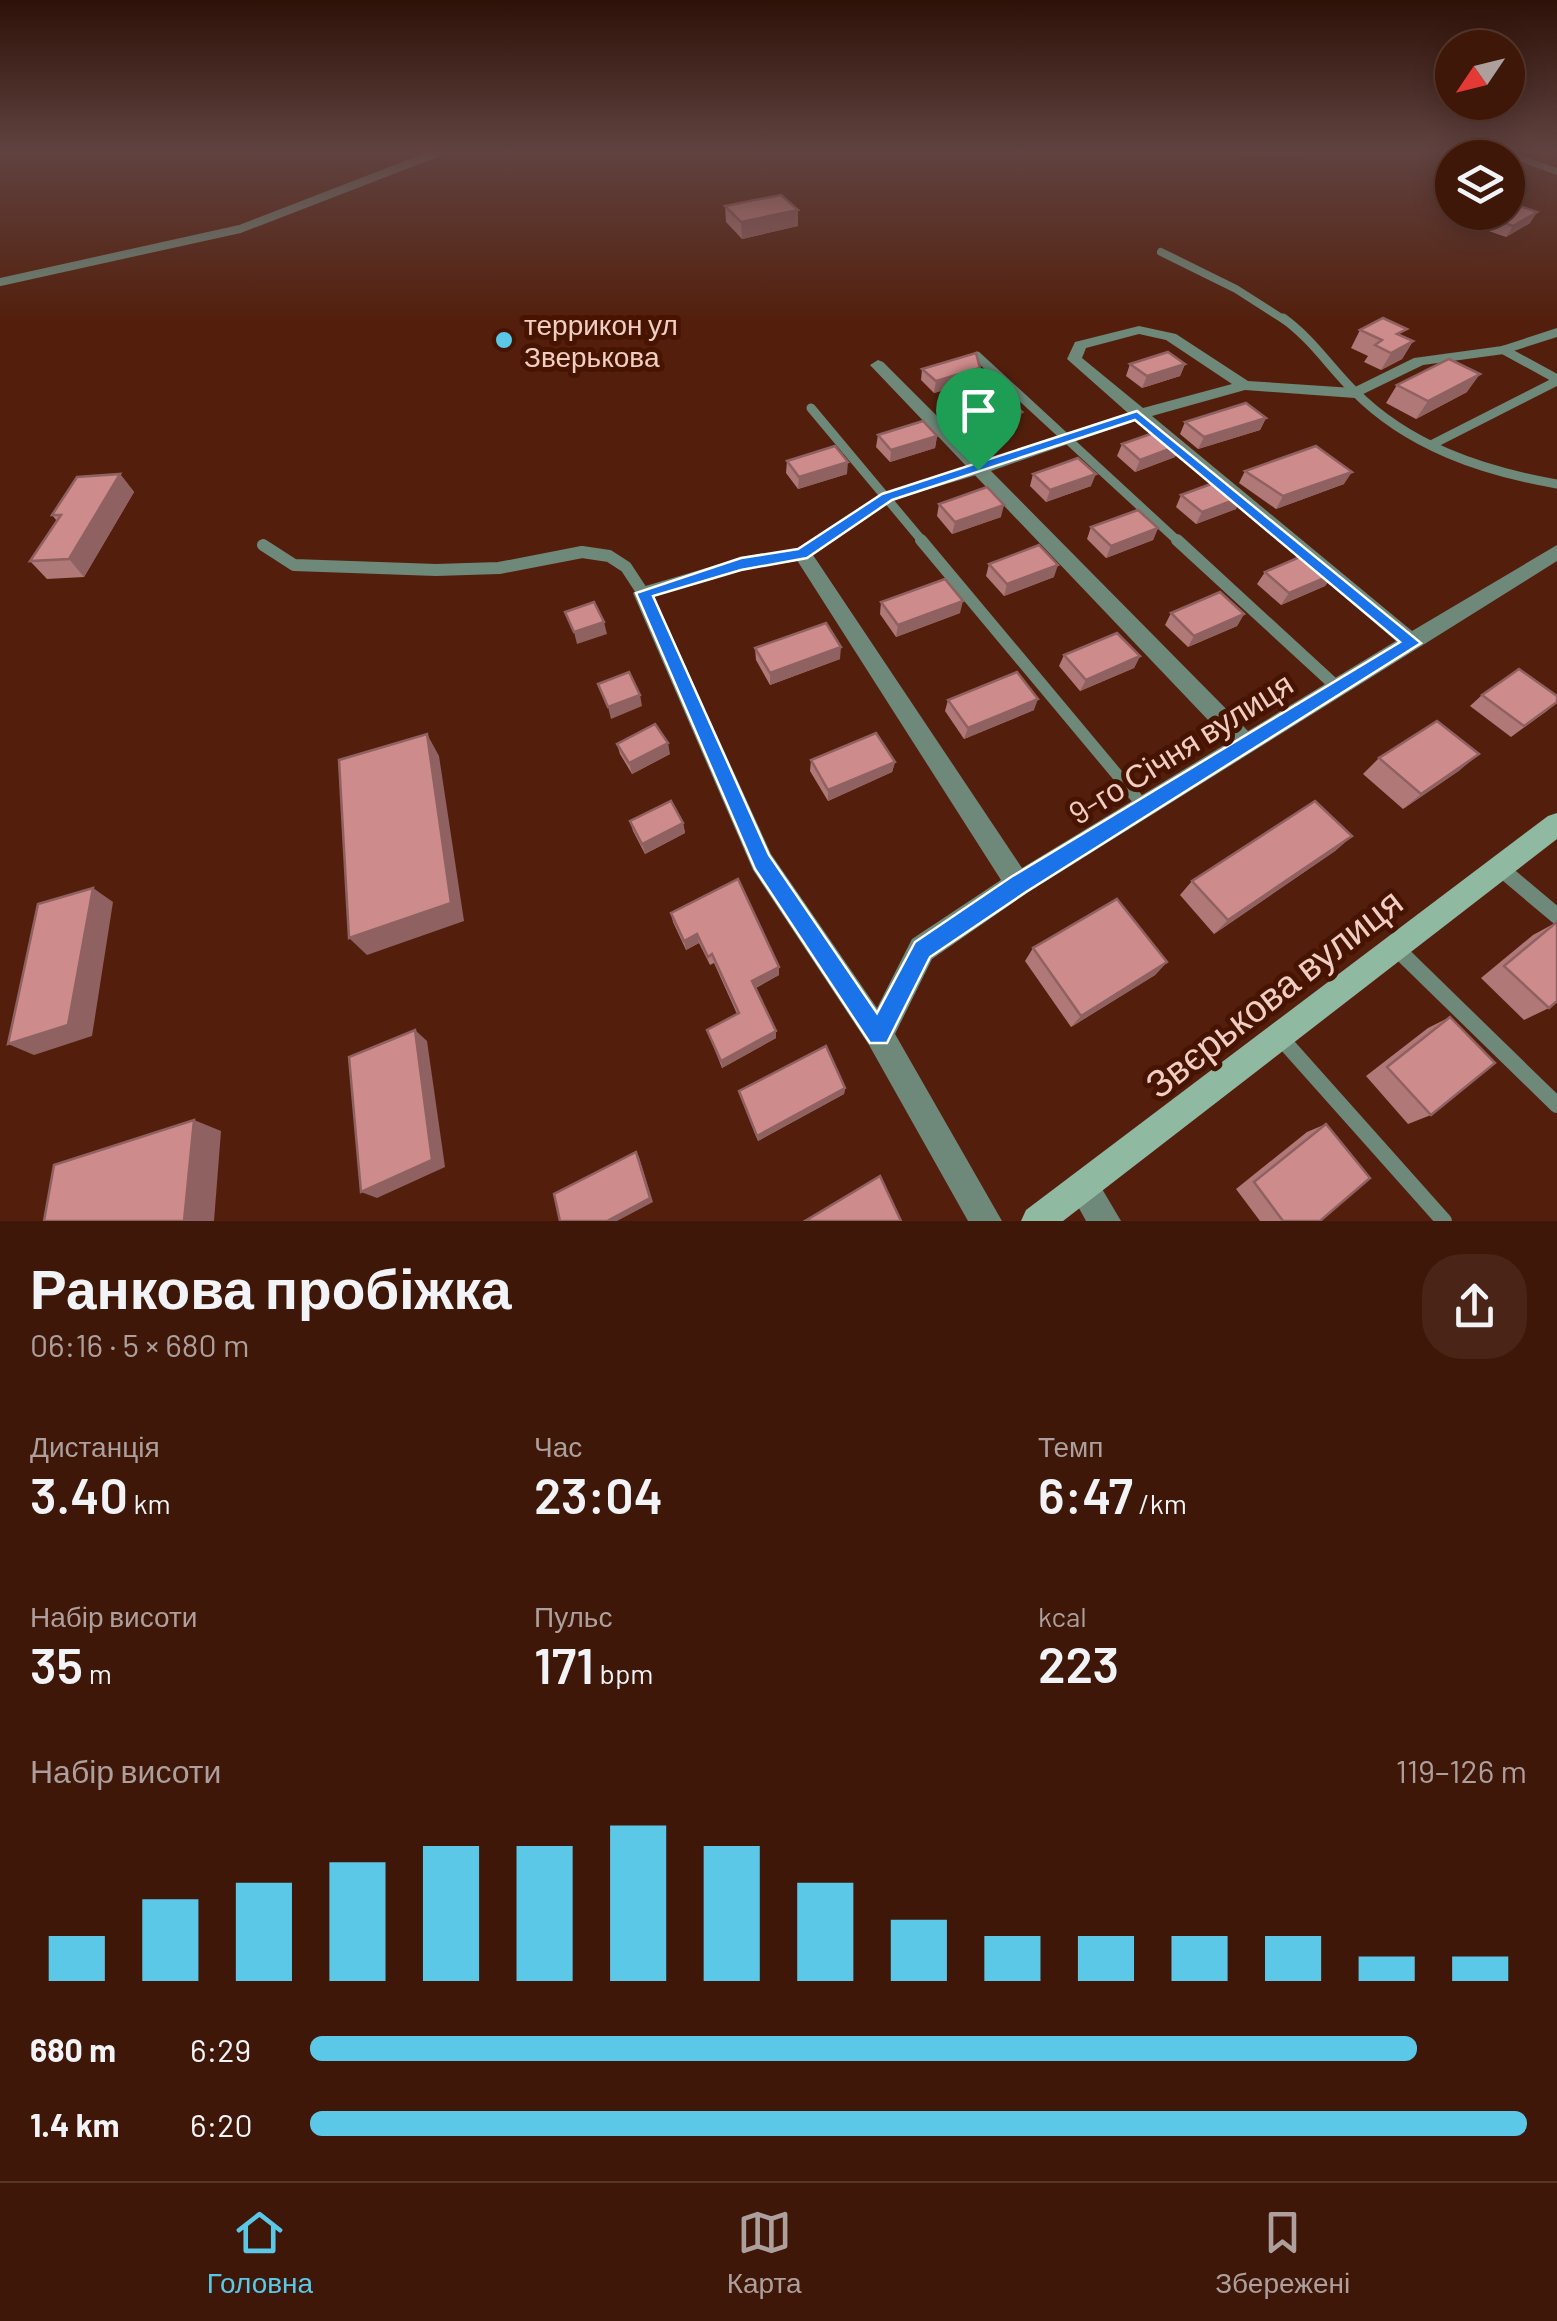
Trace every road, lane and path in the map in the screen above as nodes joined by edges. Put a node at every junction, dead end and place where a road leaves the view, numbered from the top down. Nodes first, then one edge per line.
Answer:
1 (293, 208) edge
2 (1160, 252) dead end
3 (0, 282) edge
4 (1557, 332) edge
5 (1504, 350) junction
6 (976, 356) edge
7 (878, 365) dead end
8 (1557, 380) edge
9 (1244, 385) junction
10 (1356, 393) junction
11 (811, 408) dead end
12 (1137, 415) junction
13 (1065, 442) junction
14 (1430, 445) junction
15 (978, 470) junction
16 (1557, 484) edge
17 (887, 497) junction
18 (262, 545) dead end
19 (1557, 552) edge
20 (802, 554) junction
21 (644, 593) junction
22 (1412, 643) junction
23 (1338, 688) junction
24 (1246, 744) junction
25 (1145, 808) junction
26 (1557, 824) edge
27 (1500, 868) junction
28 (1018, 884) junction
29 (1557, 916) edge
30 (1396, 948) junction
31 (878, 1035) junction
32 (1280, 1037) junction
33 (1557, 1105) edge
34 (1084, 1188) junction
35 (986, 1221) edge
36 (1037, 1221) edge
37 (1105, 1221) edge
38 (1444, 1221) edge

1 - 3 lane
2 - 10 lane
4 - 5 street
5 - 8 lane
5 - 10 street
6 - 13 lane
7 - 15 street
8 - 14 lane
9 - 10 street
9 - 12 street
9 - 12 street
10 - 14 lane
11 - 17 lane
12 - 13 street
12 - 22 street
13 - 15 street
13 - 23 lane
14 - 16 lane
15 - 17 lane
15 - 24 street
17 - 20 lane
17 - 25 lane
18 - 21 lane
19 - 22 street, 9-го Січня вулиця
20 - 21 lane
20 - 28 street
21 - 31 street
22 - 23 street, 9-го Січня вулиця
23 - 24 street, 9-го Січня вулиця
24 - 25 street, 9-го Січня вулиця
25 - 28 street, 9-го Січня вулиця
26 - 27 street, Звєрькова вулиця
27 - 29 lane
27 - 30 street, Звєрькова вулиця
28 - 31 street, 9-го Січня вулиця
30 - 32 street, Звєрькова вулиця
30 - 33 lane
31 - 35 street
32 - 34 street, Звєрькова вулиця
32 - 38 lane
34 - 36 street, Звєрькова вулиця
34 - 37 street

